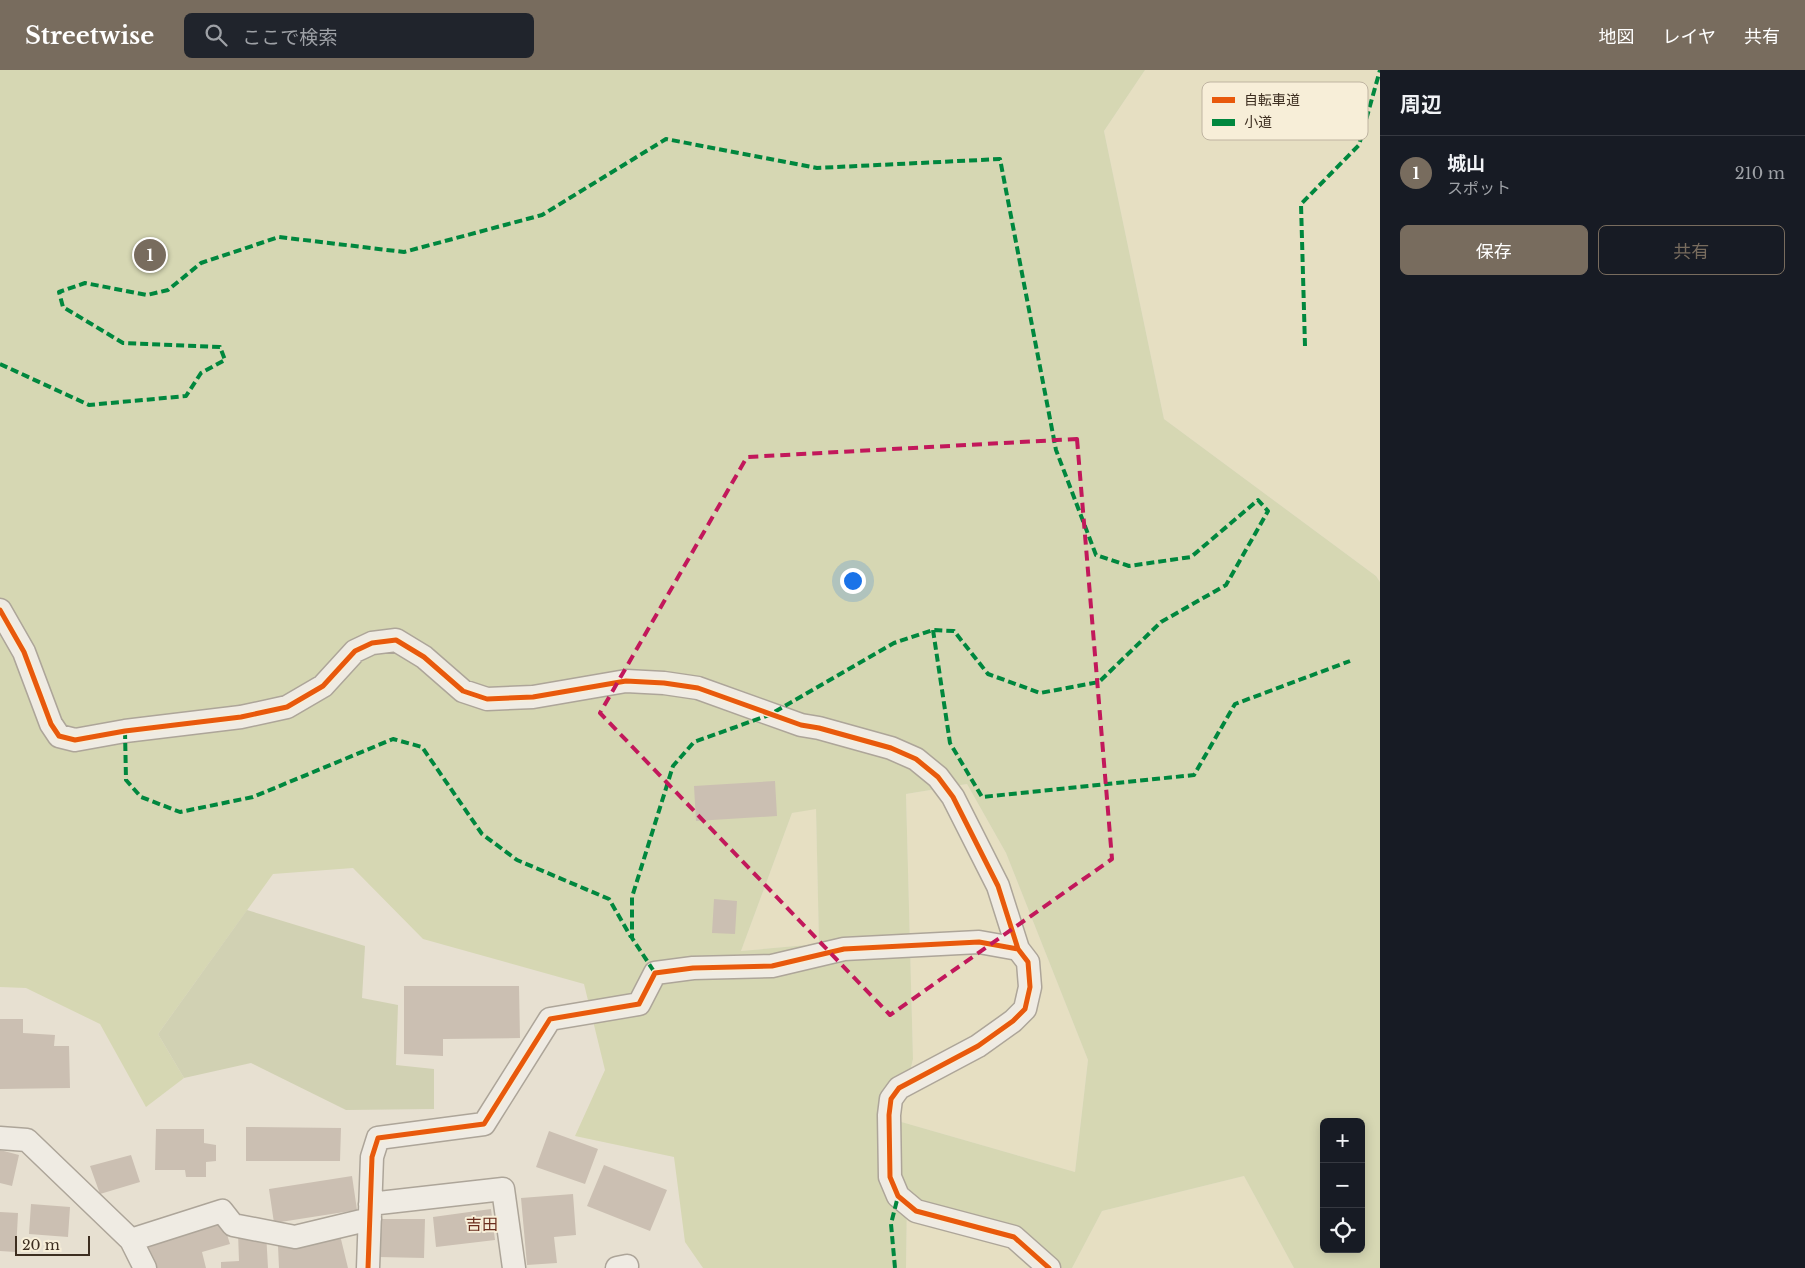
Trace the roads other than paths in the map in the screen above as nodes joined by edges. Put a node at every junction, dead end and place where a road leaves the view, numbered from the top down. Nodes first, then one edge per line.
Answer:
1 (0, 610) edge
2 (1018, 949) junction
3 (0, 1138) edge
4 (370, 1212) junction
5 (131, 1240) junction
6 (145, 1268) edge
7 (368, 1268) edge
8 (514, 1268) edge
9 (1049, 1268) edge

1 - 2 street
2 - 4 street
2 - 9 street
3 - 5 street
4 - 5 street
4 - 7 street
4 - 8 street
5 - 6 street

